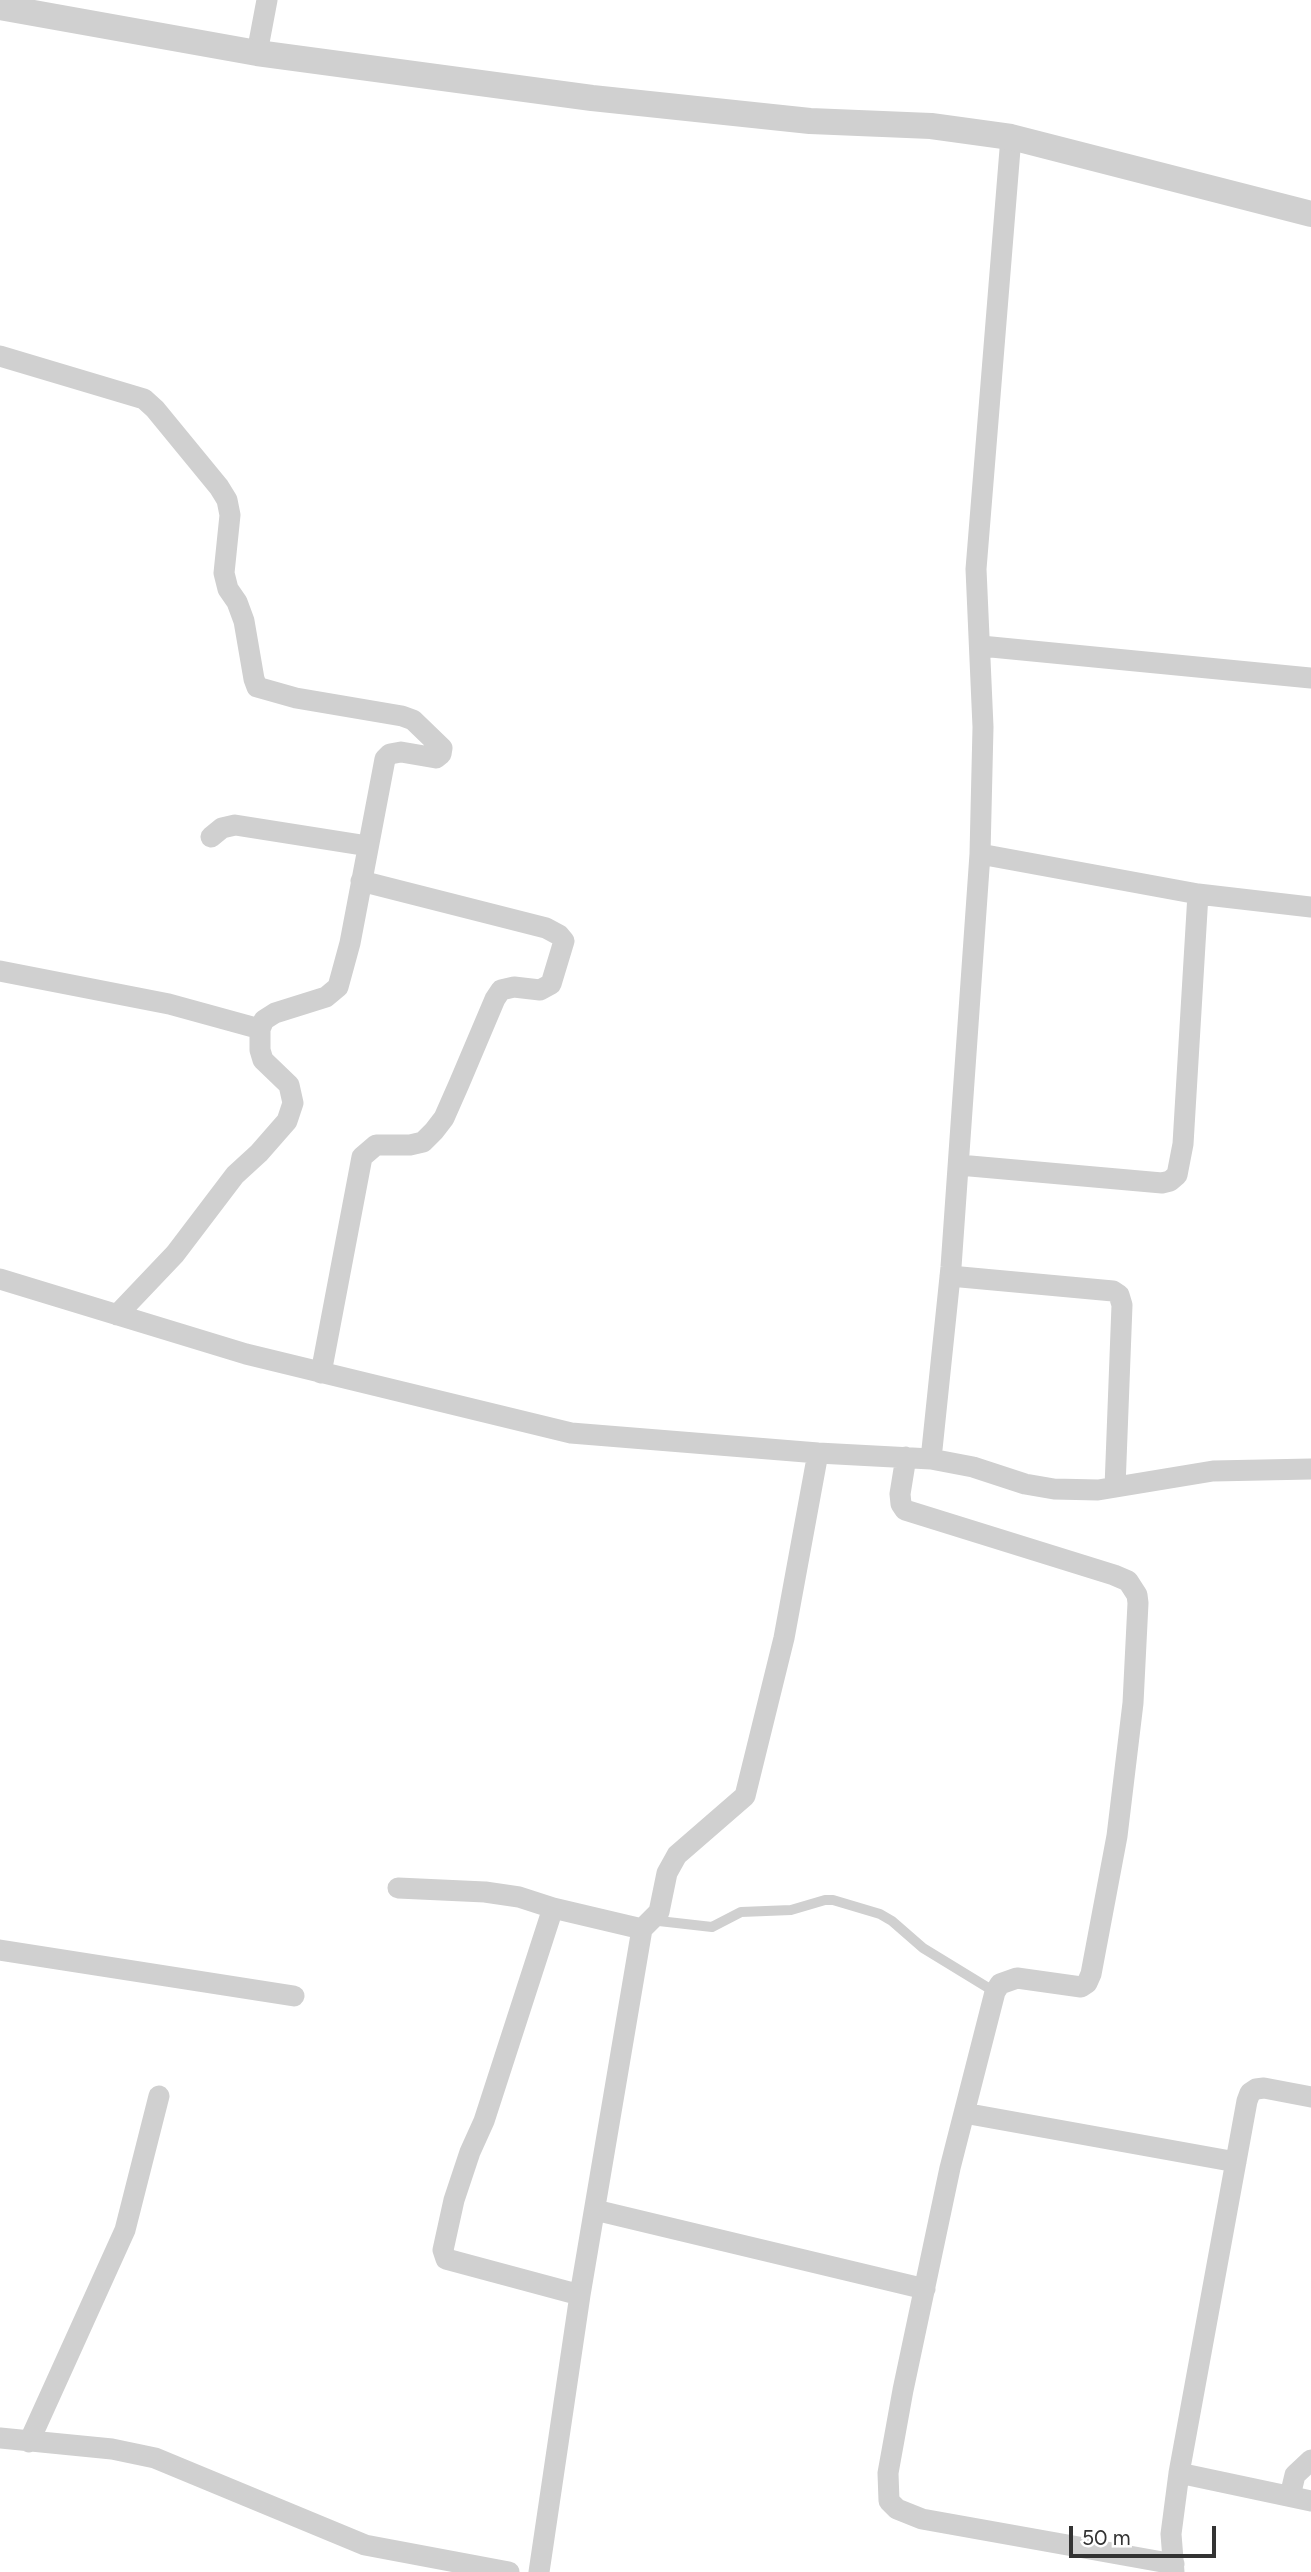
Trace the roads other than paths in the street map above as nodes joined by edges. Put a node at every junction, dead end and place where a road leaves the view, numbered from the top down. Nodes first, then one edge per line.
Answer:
1 (267, 0) edge
2 (0, 7) edge
3 (257, 53) junction
4 (1011, 137) junction
5 (1311, 214) edge
6 (0, 356) edge
7 (981, 646) junction
8 (1311, 678) edge
9 (211, 837) dead end
10 (368, 846) junction
11 (980, 854) junction
12 (361, 881) junction
13 (1198, 894) junction
14 (1311, 907) edge
15 (0, 971) edge
16 (260, 1029) junction
17 (959, 1165) junction
18 (950, 1276) junction
19 (0, 1279) edge
20 (117, 1314) junction
21 (321, 1373) junction
22 (818, 1453) junction
23 (906, 1457) junction
24 (930, 1459) junction
25 (1311, 1469) edge
26 (1115, 1487) junction
27 (398, 1888) dead end
28 (553, 1908) junction
29 (646, 1924) junction
30 (0, 1950) edge
31 (995, 1992) junction
32 (294, 1996) dead end
33 (159, 2096) dead end
34 (1311, 2098) edge
35 (964, 2113) junction
36 (1236, 2162) junction
37 (595, 2210) junction
38 (925, 2289) junction
39 (580, 2295) junction
40 (0, 2438) edge
41 (29, 2442) junction
42 (1311, 2460) edge
43 (1179, 2473) junction
44 (1290, 2496) junction
45 (1311, 2501) edge
46 (1174, 2568) edge
47 (509, 2572) edge
48 (539, 2572) edge

1 - 3 street
2 - 3 street
3 - 4 street
4 - 5 street
4 - 7 street
6 - 10 street
7 - 8 street
7 - 11 street
9 - 10 street
10 - 12 street
11 - 13 street
11 - 17 street
12 - 16 street
12 - 21 street
13 - 14 street
13 - 17 street
15 - 16 street
16 - 20 street
17 - 18 street
18 - 24 street
18 - 26 street
19 - 20 street
20 - 21 street
21 - 22 street
22 - 23 street
22 - 29 street
23 - 24 street
23 - 31 street
24 - 26 street
25 - 26 street
27 - 28 street
28 - 29 street
28 - 39 street
29 - 31 lane
29 - 37 street
30 - 32 street
31 - 35 street
33 - 41 street
34 - 36 street
35 - 36 street
35 - 38 street
36 - 43 street
37 - 38 street
37 - 39 street
38 - 46 street
39 - 48 street
40 - 41 street
41 - 47 street
42 - 44 street
43 - 44 street
43 - 46 street
44 - 45 street

